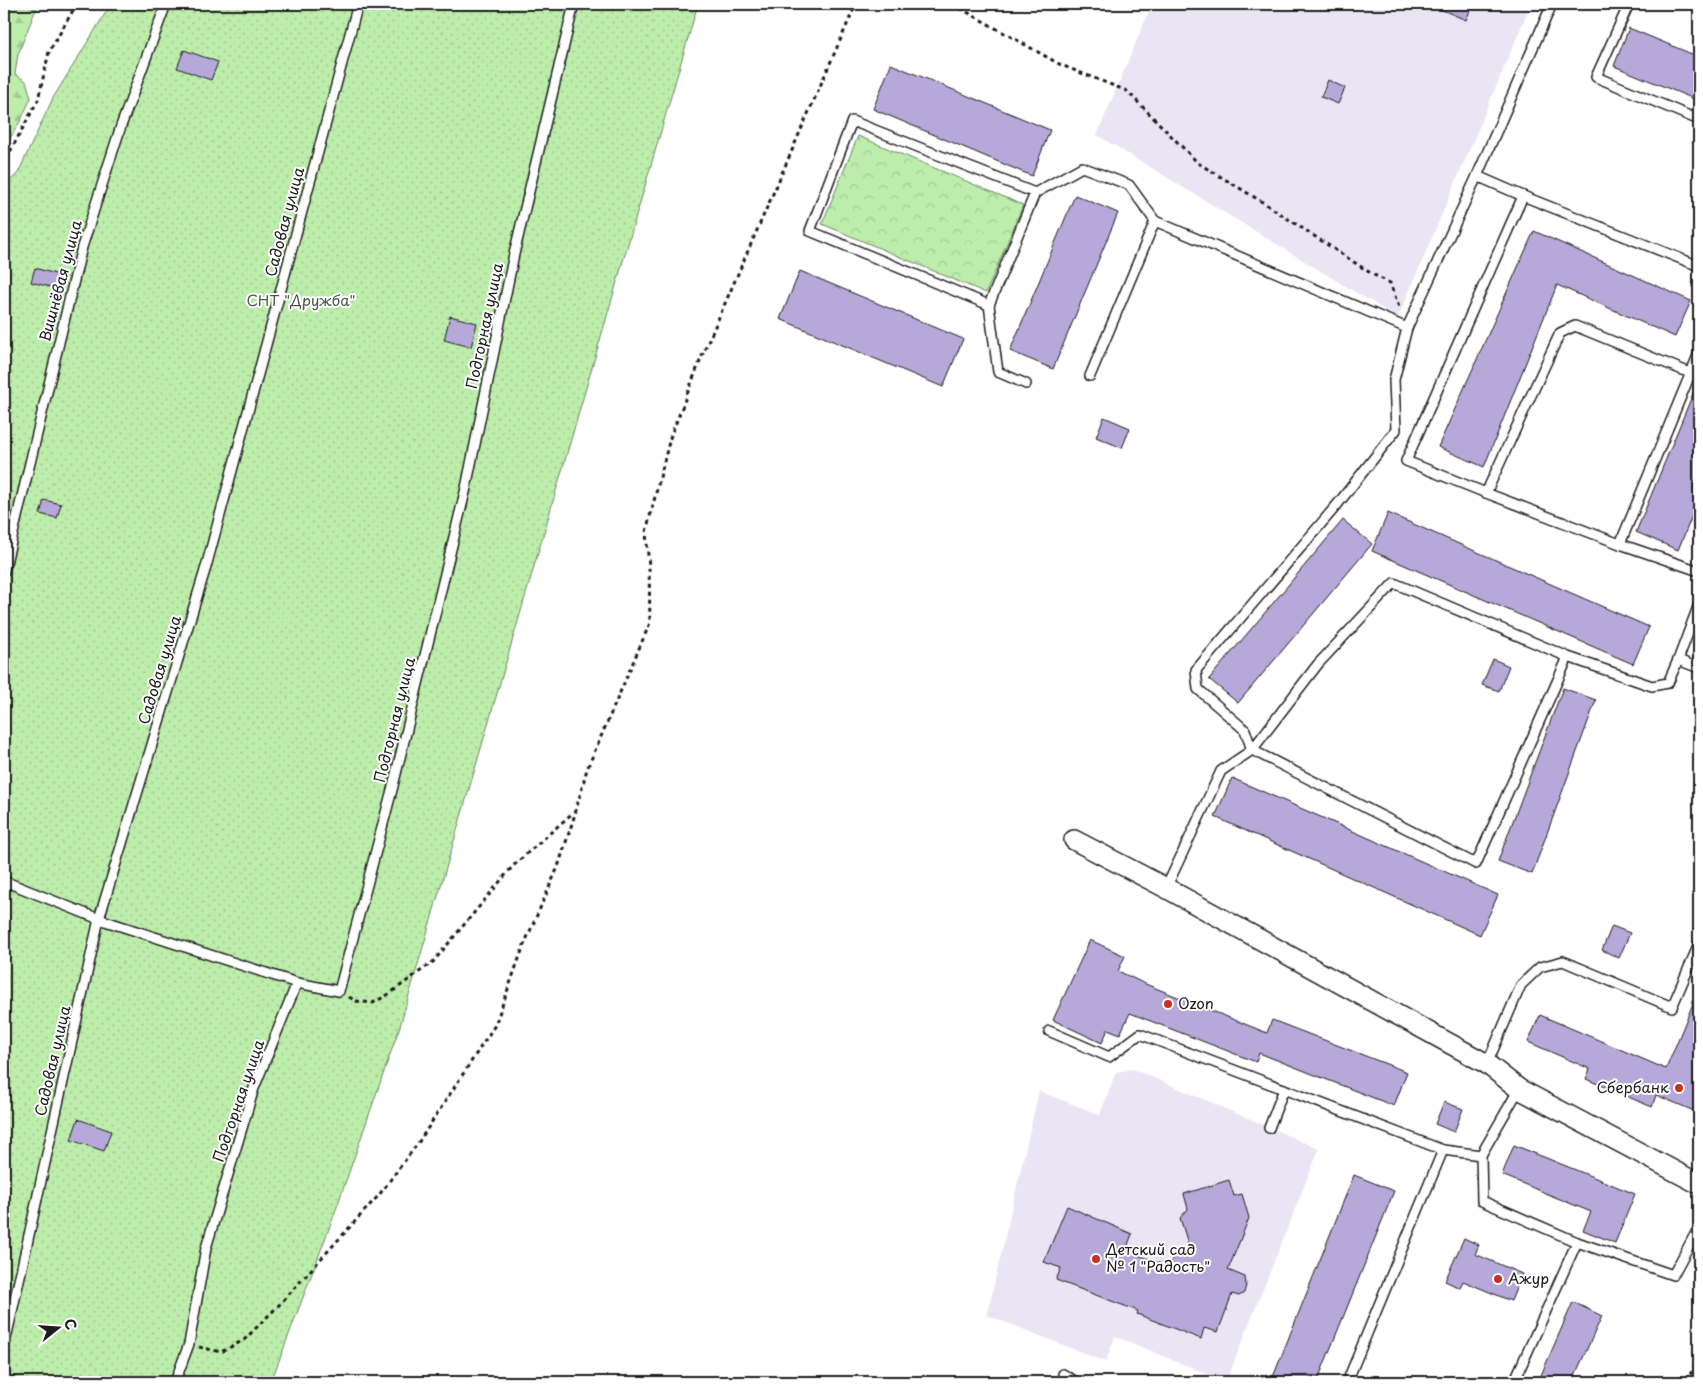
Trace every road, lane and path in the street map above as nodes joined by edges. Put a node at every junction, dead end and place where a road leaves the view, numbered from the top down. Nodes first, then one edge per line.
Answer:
1 (79, 4) edge
2 (166, 4) edge
3 (358, 4) edge
4 (574, 4) edge
5 (856, 4) edge
6 (953, 4) edge
7 (1552, 4) edge
8 (1629, 4) edge
9 (1699, 120) edge
10 (4, 158) edge
11 (1477, 176) junction
12 (1035, 194) junction
13 (1523, 196) junction
14 (1155, 221) junction
15 (1699, 266) edge
16 (989, 305) junction
17 (1407, 328) junction
18 (1699, 353) edge
19 (1690, 374) junction
20 (1090, 376) dead end
21 (1026, 384) dead end
22 (1486, 493) junction
23 (1620, 544) junction
24 (4, 571) edge
25 (1699, 571) edge
26 (1699, 604) edge
27 (1568, 657) junction
28 (1678, 660) junction
29 (1699, 668) edge
30 (1252, 750) junction
31 (576, 810) junction
32 (1074, 840) dead end
33 (4, 881) edge
34 (1166, 888) junction
35 (99, 919) junction
36 (1699, 944) edge
37 (298, 983) junction
38 (339, 991) junction
39 (1049, 1031) dead end
40 (1487, 1064) junction
41 (1519, 1088) junction
42 (1284, 1089) junction
43 (1270, 1128) dead end
44 (1443, 1150) junction
45 (1482, 1155) junction
46 (1699, 1184) edge
47 (1699, 1227) edge
48 (1576, 1242) junction
49 (189, 1344) junction
50 (4, 1348) edge
51 (1699, 1355) edge
52 (1063, 1374) dead end
53 (175, 1382) edge
54 (1076, 1382) edge
55 (1347, 1382) edge
56 (1514, 1382) edge
57 (1688, 1382) edge

1 - 10 path
2 - 24 lane, Вишнёвая улица
3 - 35 lane, Садовая улица
4 - 38 lane, Подгорная улица
5 - 31 path
6 - 17 path
7 - 11 lane
8 - 9 lane
11 - 13 lane
11 - 17 lane
12 - 14 lane
12 - 16 lane
12 - 16 lane
13 - 15 lane
13 - 22 lane
14 - 17 lane
14 - 20 lane
16 - 21 lane
17 - 30 lane
18 - 19 lane
19 - 22 lane
19 - 23 lane
22 - 23 lane
23 - 25 lane
26 - 28 lane
27 - 28 lane
27 - 30 lane
27 - 30 lane
28 - 29 lane
30 - 34 lane
31 - 38 path
31 - 49 path
32 - 34 street
33 - 35 lane
34 - 40 street
35 - 37 lane
35 - 50 lane, Садовая улица
36 - 40 lane
37 - 38 lane
37 - 49 lane, Подгорная улица
39 - 42 lane
40 - 41 street
41 - 45 lane
41 - 46 street
42 - 43 lane
42 - 44 lane
44 - 45 lane
44 - 55 lane
45 - 48 lane
47 - 48 lane
48 - 56 lane
49 - 53 lane, Подгорная улица
51 - 57 path
52 - 54 lane

